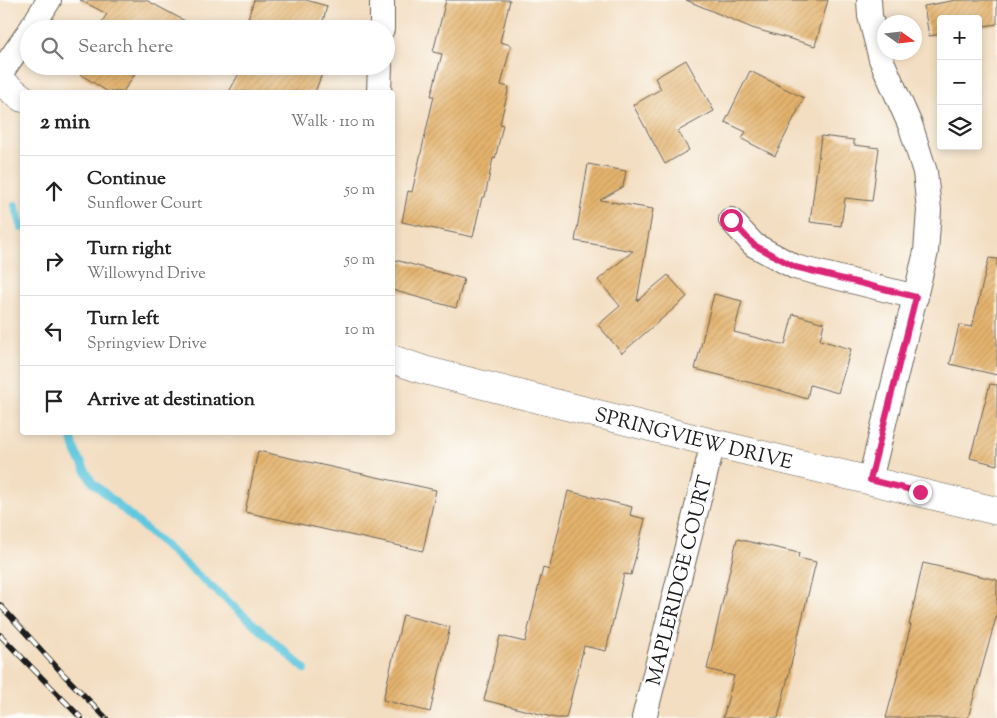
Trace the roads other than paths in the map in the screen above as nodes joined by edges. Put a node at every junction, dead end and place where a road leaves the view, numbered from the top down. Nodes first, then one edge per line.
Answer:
1 (49, 0) edge
2 (382, 0) edge
3 (869, 0) edge
4 (37, 20) edge
5 (382, 20) edge
6 (20, 45) edge
7 (0, 74) edge
8 (380, 75) edge
9 (0, 81) edge
10 (379, 90) edge
11 (20, 96) edge
12 (731, 220) dead end
13 (916, 297) junction
14 (395, 360) edge
15 (713, 443) junction
16 (870, 480) junction
17 (997, 511) edge
18 (644, 718) edge

1 - 4 street
2 - 5 street
3 - 13 street
6 - 7 street
8 - 10 street
9 - 11 street
12 - 13 street
13 - 16 street
14 - 15 street, SPRINGVIEW DRIVE
15 - 16 street, SPRINGVIEW DRIVE
15 - 18 street, MAPLERIDGE COURT
16 - 17 street, SPRINGVIEW DRIVE

